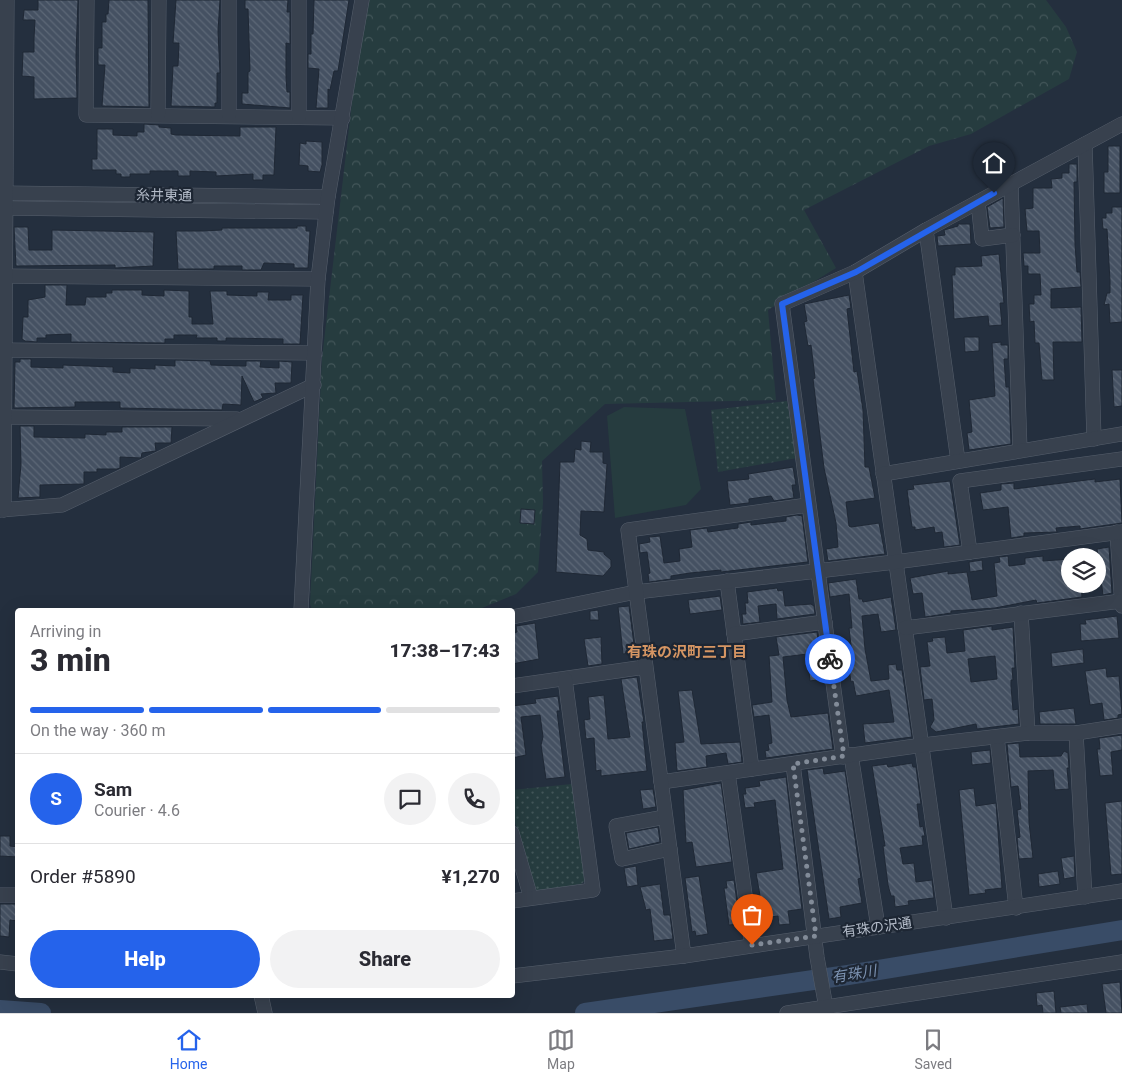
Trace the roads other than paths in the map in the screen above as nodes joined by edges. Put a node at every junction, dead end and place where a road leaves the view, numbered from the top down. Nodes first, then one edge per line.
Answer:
1 (7, 0) edge
2 (87, 0) edge
3 (159, 0) edge
4 (229, 0) edge
5 (299, 0) edge
6 (362, 0) edge
7 (158, 115) junction
8 (229, 115) junction
9 (299, 117) junction
10 (343, 118) junction
11 (1122, 124) edge
12 (1084, 144) junction
13 (1011, 184) junction
14 (3, 193) edge
15 (328, 197) junction
16 (978, 202) junction
17 (3, 208) edge
18 (326, 212) junction
19 (926, 230) junction
20 (1013, 235) junction
21 (856, 272) junction
22 (2, 276) edge
23 (318, 279) junction
24 (2, 350) edge
25 (315, 353) junction
26 (314, 385) junction
27 (2, 417) edge
28 (240, 420) junction
29 (1122, 434) edge
30 (1094, 439) junction
31 (1020, 450) junction
32 (1122, 459) edge
33 (958, 461) junction
34 (882, 474) junction
35 (808, 505) junction
36 (2, 510) edge
37 (1120, 532) edge
38 (970, 552) junction
39 (895, 562) junction
40 (818, 571) junction
41 (727, 581) junction
42 (636, 592) junction
43 (1122, 601) edge
44 (1122, 606) edge
45 (301, 608) edge
46 (1021, 613) junction
47 (515, 616) edge
48 (825, 622) junction
49 (905, 628) junction
50 (734, 634) junction
51 (645, 667) junction
52 (564, 679) junction
53 (515, 686) edge
54 (1122, 726) edge
55 (1028, 733) junction
56 (1076, 733) junction
57 (996, 737) junction
58 (923, 745) junction
59 (847, 756) junction
60 (793, 764) junction
61 (752, 770) junction
62 (728, 773) junction
63 (661, 782) junction
64 (665, 817) junction
65 (515, 843) edge
66 (670, 850) junction
67 (1122, 891) edge
68 (0, 895) edge
69 (15, 895) edge
70 (1085, 897) junction
71 (531, 898) junction
72 (515, 900) edge
73 (1016, 908) junction
74 (946, 918) junction
75 (878, 927) junction
76 (816, 936) junction
77 (752, 945) junction
78 (684, 956) junction
79 (0, 962) edge
80 (15, 964) edge
81 (1122, 965) edge
82 (515, 976) edge
83 (262, 998) edge
84 (825, 1006) edge
85 (265, 1013) edge
86 (787, 1013) edge

1 - 14 street
2 - 7 street
3 - 7 street
4 - 8 street
5 - 9 street
6 - 10 street
7 - 8 street
8 - 9 street
9 - 10 street
10 - 15 street
11 - 12 street
12 - 13 street
12 - 30 street
13 - 16 street
13 - 20 street
14 - 15 street, 糸井東通
14 - 17 street
15 - 18 street
16 - 19 street
16 - 20 street
17 - 18 street, 糸井東通
17 - 22 street
18 - 23 street
19 - 21 street
19 - 33 street
20 - 31 street
21 - 34 street
21 - 35 street
22 - 23 street
22 - 24 street
23 - 25 street
24 - 25 street
24 - 27 street
25 - 26 street
26 - 28 street
26 - 45 street
27 - 28 street
27 - 36 street
28 - 36 street
29 - 30 street
30 - 31 street
31 - 33 street
32 - 38 street
33 - 34 street
34 - 39 street
35 - 40 street
35 - 42 street
37 - 38 street
37 - 43 street
38 - 39 street
39 - 40 street
39 - 49 street
40 - 41 street
40 - 48 street
41 - 42 street
41 - 50 street
42 - 47 street
42 - 51 street
43 - 44 street
43 - 46 street
46 - 49 street
46 - 55 street
48 - 50 street
48 - 59 street
49 - 58 street
50 - 61 street
51 - 52 street
51 - 63 street
52 - 53 street
52 - 71 street
54 - 56 street
55 - 56 street
55 - 57 street
56 - 70 street
57 - 58 street
57 - 73 street
58 - 59 street
58 - 74 street
59 - 60 street
59 - 75 street
60 - 61 street
60 - 76 street
61 - 62 street
62 - 63 street
62 - 77 street
63 - 64 street
64 - 66 street
64 - 66 street
65 - 71 street
66 - 78 street
67 - 70 street, 有珠の沢通
68 - 69 street
70 - 73 street, 有珠の沢通
71 - 72 street
73 - 74 street, 有珠の沢通
74 - 75 street, 有珠の沢通
75 - 76 street, 有珠の沢通
76 - 77 street, 有珠の沢通
76 - 84 street
77 - 78 street, 有珠の沢通
78 - 82 street, 有珠の沢通
79 - 80 street
81 - 84 street
83 - 85 street
84 - 86 street

